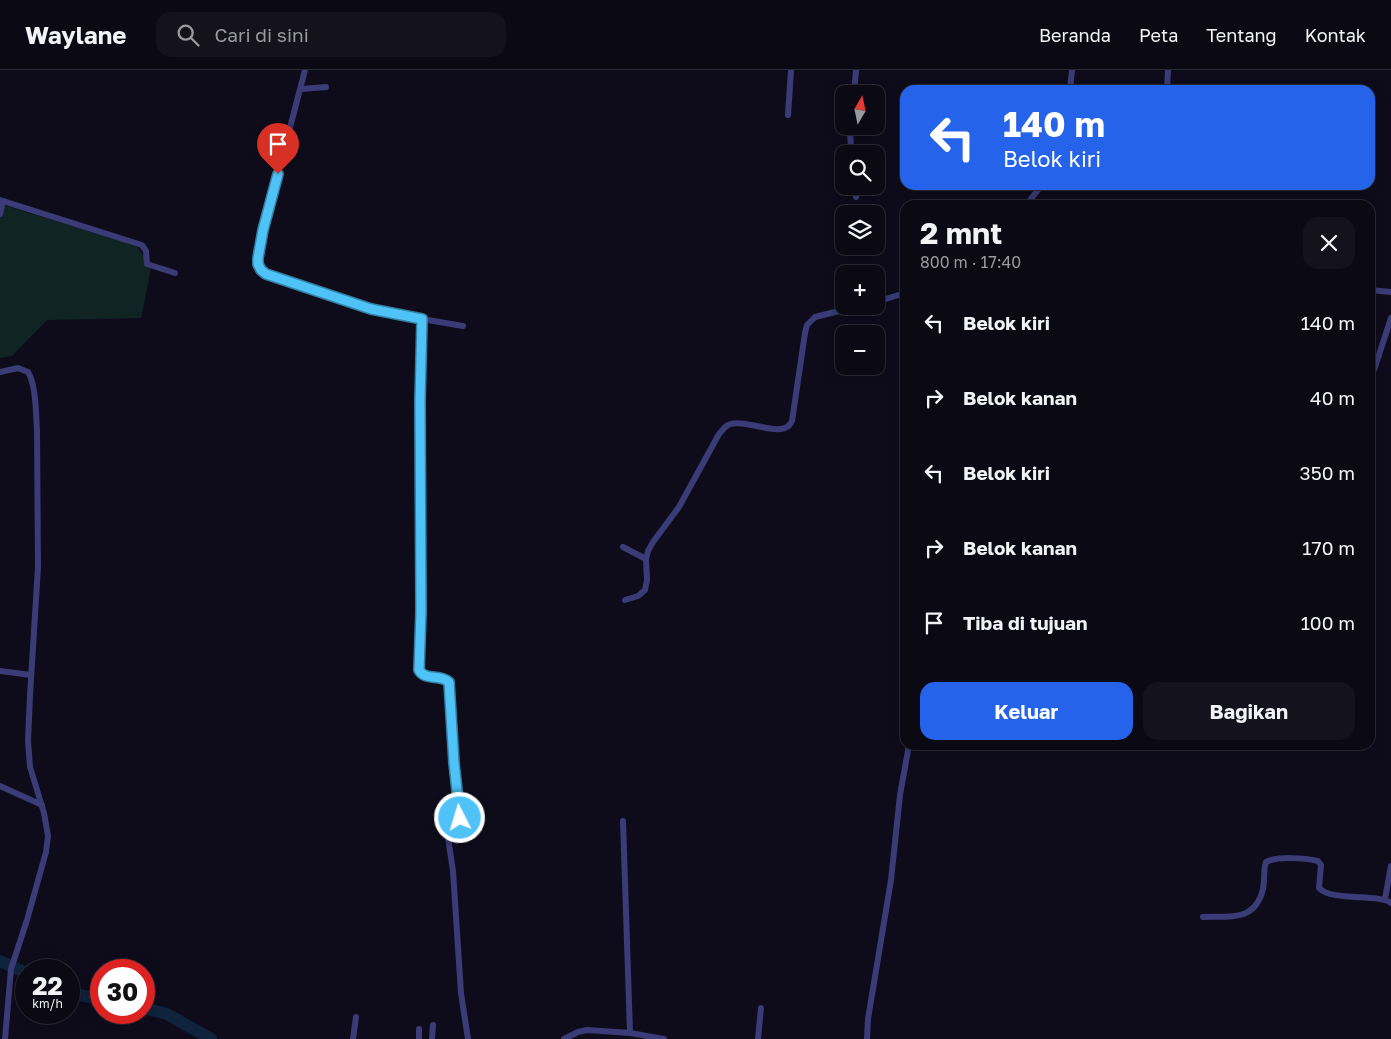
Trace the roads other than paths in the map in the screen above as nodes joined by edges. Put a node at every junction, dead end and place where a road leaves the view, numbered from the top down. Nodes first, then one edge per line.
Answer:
1 (305, 70) edge
2 (791, 70) edge
3 (856, 70) edge
4 (1072, 70) edge
5 (1168, 70) edge
6 (855, 85) edge
7 (1070, 85) edge
8 (1167, 85) edge
9 (326, 86) dead end
10 (301, 89) junction
11 (788, 115) dead end
12 (1038, 190) edge
13 (1030, 200) edge
14 (2, 201) edge
15 (0, 214) edge
16 (174, 273) dead end
17 (1375, 290) edge
18 (1391, 292) edge
19 (900, 295) edge
20 (885, 299) edge
21 (835, 312) edge
22 (1391, 318) edge
23 (422, 319) junction
24 (463, 326) dead end
25 (1375, 367) edge
26 (0, 372) edge
27 (623, 547) dead end
28 (646, 559) junction
29 (625, 600) dead end
30 (0, 671) edge
31 (31, 675) junction
32 (908, 750) edge
33 (0, 786) edge
34 (42, 805) junction
35 (623, 821) dead end
36 (1391, 866) edge
37 (1388, 901) edge
38 (1203, 917) dead end
39 (761, 1008) dead end
40 (356, 1017) dead end
41 (433, 1025) dead end
42 (420, 1029) dead end
43 (630, 1033) junction
44 (650, 1037) edge
45 (4, 1039) edge
46 (353, 1039) edge
47 (419, 1039) edge
48 (432, 1039) edge
49 (468, 1039) edge
50 (564, 1039) edge
51 (664, 1039) edge
52 (758, 1039) edge
53 (866, 1039) edge

1 - 10 street
2 - 11 street
3 - 6 street
4 - 7 street
5 - 8 street
9 - 10 street
10 - 23 street
12 - 13 street
14 - 15 street
14 - 16 street
17 - 18 street
19 - 20 street
21 - 28 street
22 - 25 street
23 - 24 street
23 - 49 street
26 - 31 street
27 - 28 street
28 - 29 street
30 - 31 street
31 - 34 street
32 - 53 street
33 - 34 street
34 - 45 street
35 - 43 street
36 - 37 street
37 - 38 street
39 - 52 street
40 - 46 street
41 - 48 street
42 - 47 street
43 - 44 street
43 - 50 street
44 - 51 street

